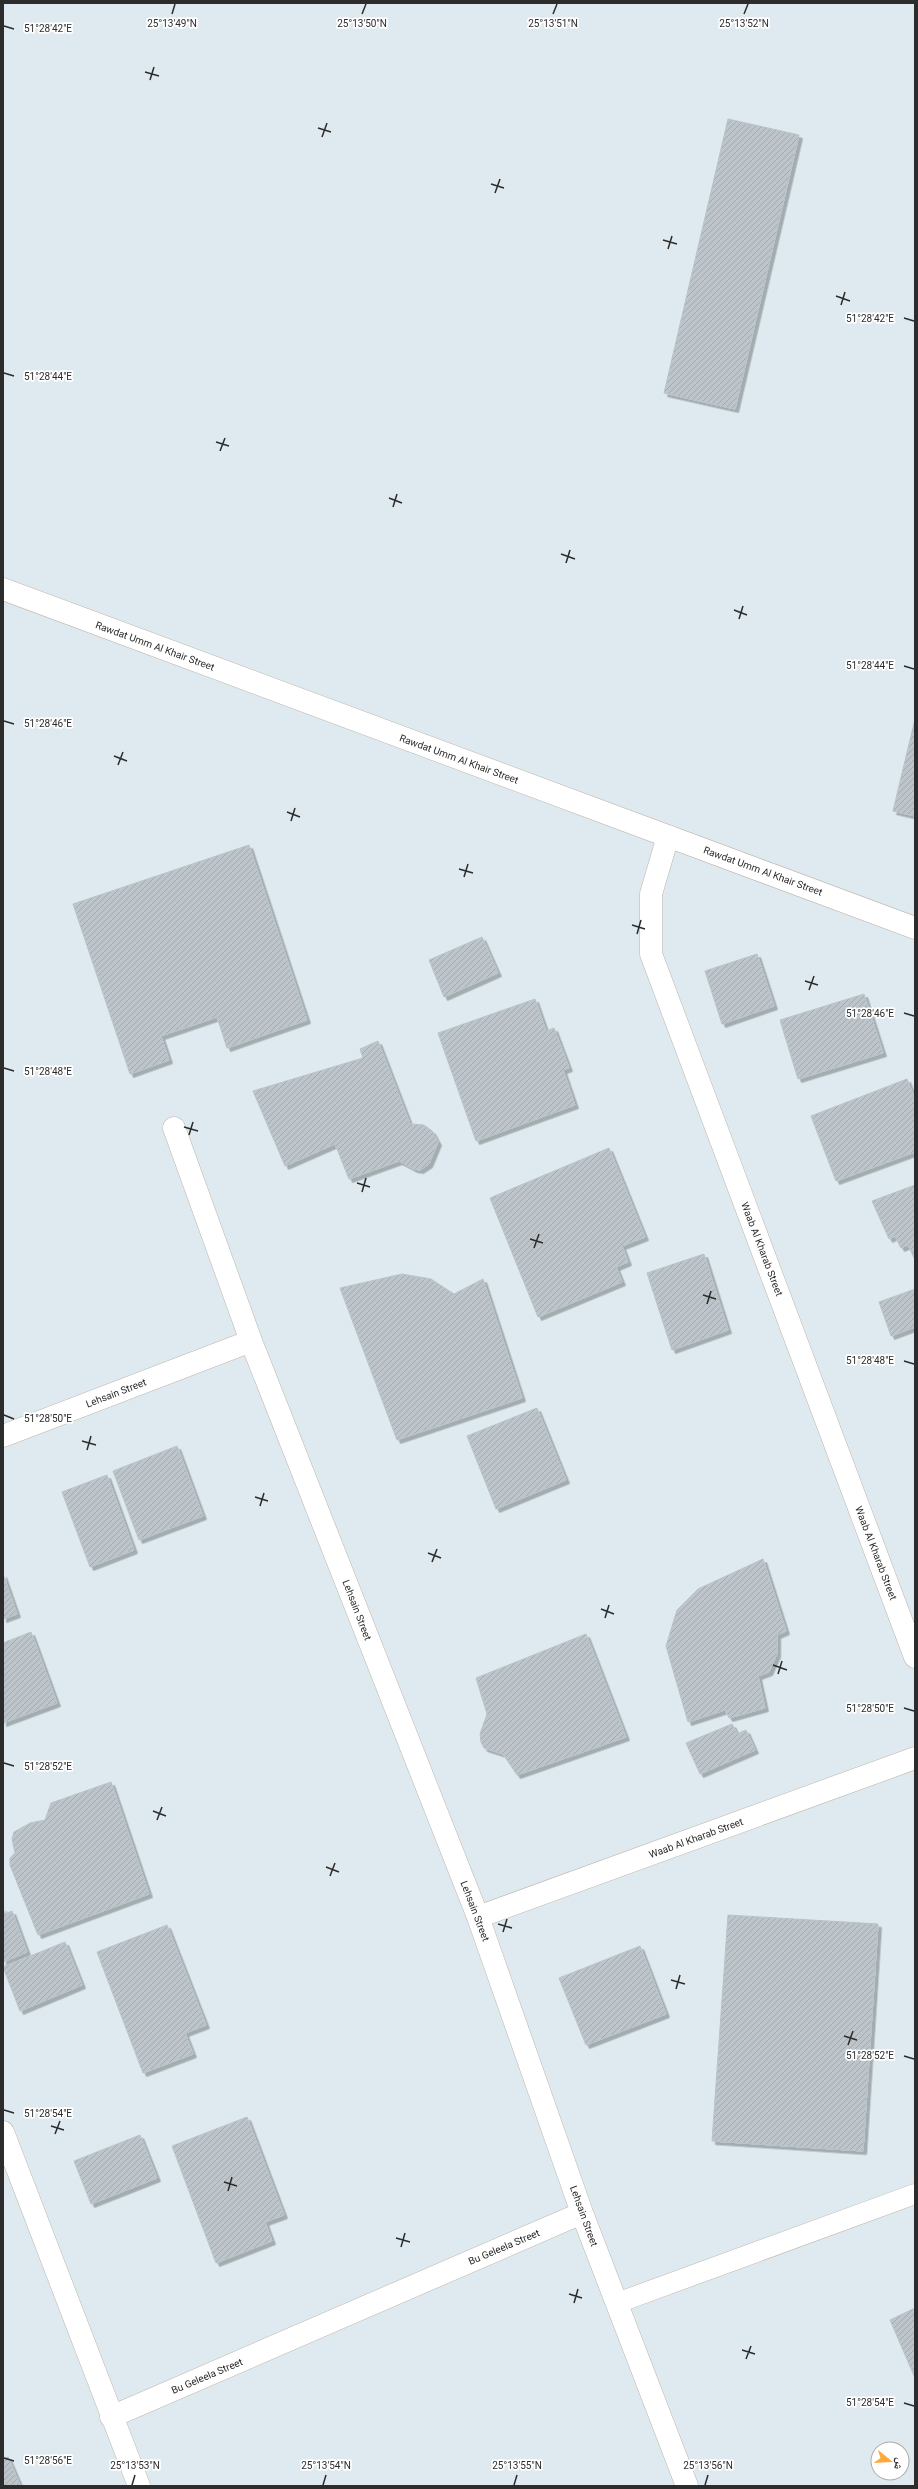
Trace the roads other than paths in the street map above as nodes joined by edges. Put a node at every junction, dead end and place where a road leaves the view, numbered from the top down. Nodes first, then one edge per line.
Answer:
1 (3, 589) edge
2 (668, 836) junction
3 (915, 928) edge
4 (174, 1128) dead end
5 (251, 1341) junction
6 (3, 1436) edge
7 (915, 1657) edge
8 (915, 1758) edge
9 (478, 1917) junction
10 (3, 2132) edge
11 (915, 2194) edge
12 (582, 2213) junction
13 (617, 2304) junction
14 (111, 2417) junction
15 (139, 2486) edge
16 (687, 2486) edge

1 - 2 street, Rawdat Umm Al Khair Street
2 - 3 street, Rawdat Umm Al Khair Street
2 - 7 street, Waab Al Kharab Street
4 - 5 street, Lehsain Street
5 - 6 street, Lehsain Street
5 - 9 street, Lehsain Street
8 - 9 street, Waab Al Kharab Street
9 - 12 street, Lehsain Street
10 - 14 street
11 - 13 lane
12 - 13 street, Lehsain Street
12 - 14 street, Bu Geleela Street
13 - 16 street, Lehsain Street
14 - 15 street

